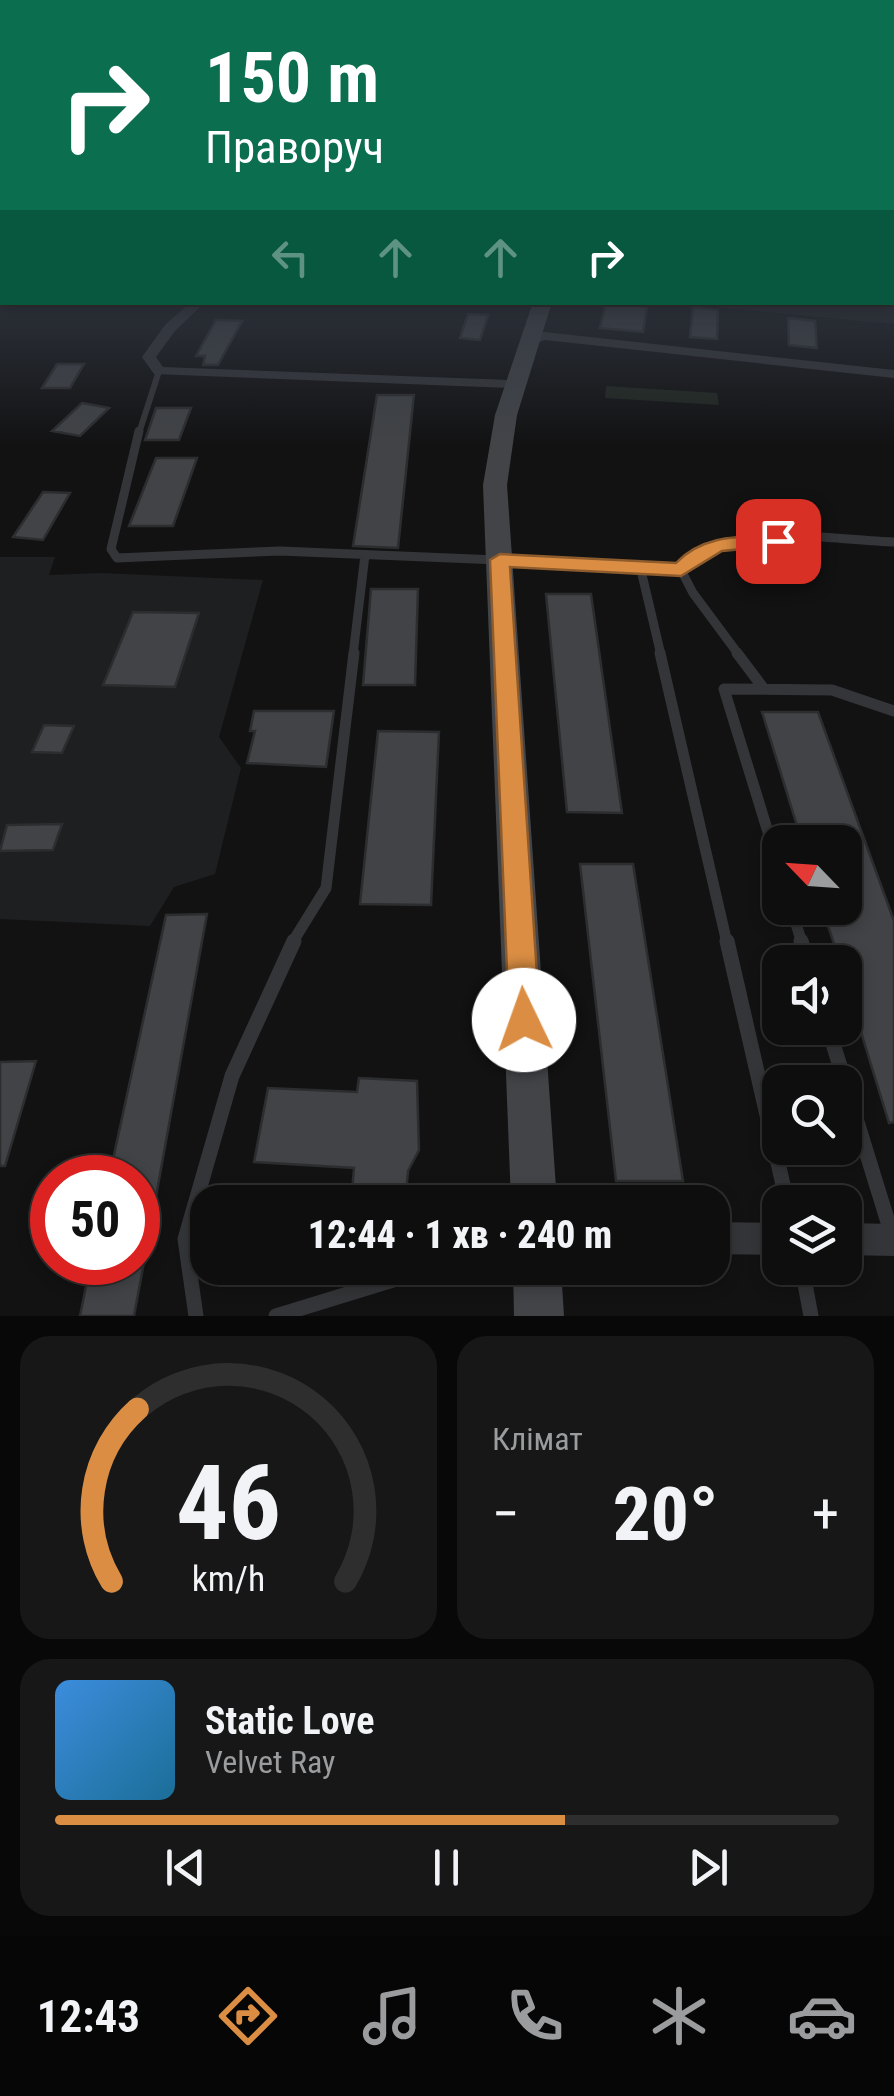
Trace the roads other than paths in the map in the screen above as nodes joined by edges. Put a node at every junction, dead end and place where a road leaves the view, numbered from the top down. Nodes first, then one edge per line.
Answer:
1 (176, 322) edge
2 (535, 322) edge
3 (528, 341) junction
4 (159, 371) junction
5 (894, 374) edge
6 (513, 384) junction
7 (894, 542) edge
8 (366, 555) junction
9 (500, 560) junction
10 (640, 566) junction
11 (681, 570) junction
12 (764, 690) junction
13 (894, 712) edge
14 (766, 825) edge
15 (862, 1137) edge
16 (533, 1185) edge
17 (783, 1185) edge
18 (730, 1238) edge
19 (762, 1238) edge
20 (862, 1239) edge
21 (894, 1240) edge
22 (377, 1285) edge
23 (538, 1285) edge
24 (806, 1285) edge
25 (196, 1316) edge
26 (276, 1316) edge
27 (540, 1316) edge
28 (812, 1316) edge

1 - 4 street
2 - 3 main road
3 - 5 street
3 - 6 main road
4 - 6 street
4 - 8 lane
6 - 9 main road
7 - 11 lane
8 - 9 lane
8 - 25 lane
9 - 10 lane
9 - 16 main road
10 - 11 lane
10 - 17 lane
11 - 12 lane
12 - 13 lane
12 - 14 lane
15 - 21 lane
18 - 19 street
20 - 21 street
22 - 26 lane
23 - 27 main road
24 - 28 lane

